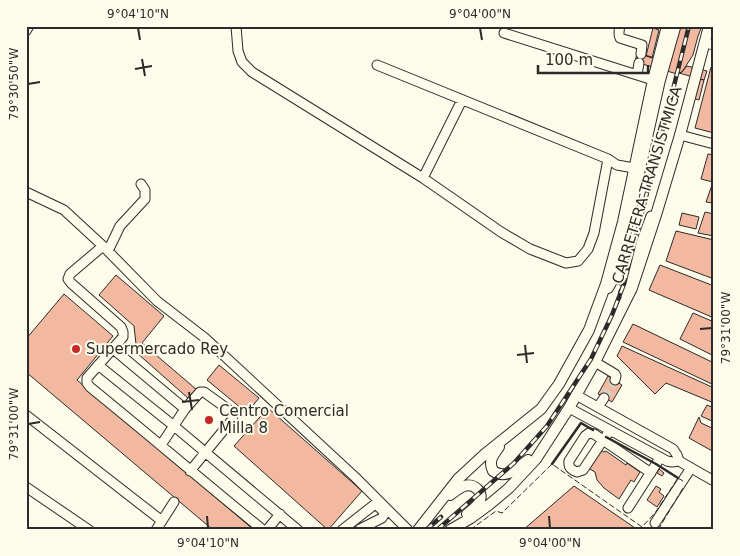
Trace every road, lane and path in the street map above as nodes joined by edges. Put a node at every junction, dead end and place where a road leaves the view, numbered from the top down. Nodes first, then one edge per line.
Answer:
1 (29, 26) edge
2 (236, 26) edge
3 (620, 26) edge
4 (667, 26) edge
5 (676, 26) edge
6 (705, 26) edge
7 (710, 26) edge
8 (26, 31) edge
9 (504, 33) dead end
10 (709, 44) edge
11 (377, 65) dead end
12 (637, 75) junction
13 (653, 80) junction
14 (462, 100) junction
15 (680, 135) junction
16 (714, 144) edge
17 (608, 159) junction
18 (634, 165) junction
19 (423, 178) junction
20 (141, 184) dead end
21 (26, 192) edge
22 (106, 249) junction
23 (616, 278) junction
24 (627, 281) junction
25 (588, 330) junction
26 (112, 348) junction
27 (595, 362) junction
28 (98, 365) junction
29 (615, 380) dead end
30 (576, 395) junction
31 (604, 398) tunnel mouth
32 (598, 407) junction
33 (568, 408) junction
34 (185, 409) junction
35 (26, 416) edge
36 (174, 426) junction
37 (610, 431) junction
38 (505, 438) junction
39 (604, 440) junction
40 (161, 445) junction
41 (542, 451) junction
42 (206, 452) junction
43 (660, 458) junction
44 (679, 460) junction
45 (691, 468) junction
46 (190, 471) junction
47 (651, 473) junction
48 (714, 481) edge
49 (26, 487) edge
50 (441, 500) junction
51 (174, 502) dead end
52 (376, 504) junction
53 (628, 508) dead end
54 (280, 514) junction
55 (162, 520) junction
56 (655, 523) dead end
57 (89, 530) edge
58 (156, 530) edge
59 (263, 530) edge
60 (267, 530) edge
61 (298, 530) edge
62 (342, 530) edge
63 (361, 530) edge
64 (408, 530) edge
65 (418, 530) edge
66 (450, 530) edge

1 - 8 street
2 - 19 street
3 - 12 street
4 - 13 main road, CARRETERA TRANSÍSTMICA
5 - 23 street
6 - 24 street
7 - 10 main road, CARRETERA TRANSÍSTMICA
9 - 12 street
10 - 15 main road, CARRETERA TRANSÍSTMICA
11 - 14 street
12 - 13 street
13 - 18 main road, CARRETERA TRANSÍSTMICA
14 - 17 street
14 - 19 street
15 - 16 street
15 - 27 main road, CARRETERA TRANSÍSTMICA
17 - 18 street
17 - 19 street
18 - 25 main road, CARRETERA TRANSÍSTMICA
20 - 22 street
21 - 22 street
22 - 26 street
22 - 52 street
23 - 24 main road
23 - 25 main road
24 - 30 main road
25 - 38 main road, CARRETERA TRANSÍSTMICA
26 - 28 street
26 - 34 street
27 - 29 street
27 - 30 main road, CARRETERA TRANSÍSTMICA
28 - 36 street
28 - 40 street
30 - 32 street
30 - 33 main road, CARRETERA TRANSÍSTMICA
31 - 32 street
32 - 44 street
33 - 37 street
33 - 41 main road, CARRETERA TRANSÍSTMICA
34 - 36 street
34 - 42 street
35 - 55 street
36 - 40 street
36 - 42 street
37 - 39 street
37 - 43 street
38 - 41 main road
38 - 50 main road, CARRETERA TRANSÍSTMICA
39 - 39 street
39 - 47 street
40 - 46 street
41 - 66 main road, CARRETERA TRANSÍSTMICA
42 - 46 street
42 - 54 street
43 - 44 street
43 - 47 street
44 - 45 street
45 - 48 street
45 - 56 street
46 - 59 street
47 - 53 street
49 - 57 street
50 - 65 main road, CARRETERA TRANSÍSTMICA
50 - 66 main road
51 - 55 street
52 - 62 street
52 - 63 street
52 - 64 street
54 - 60 street
54 - 61 street
55 - 58 street

